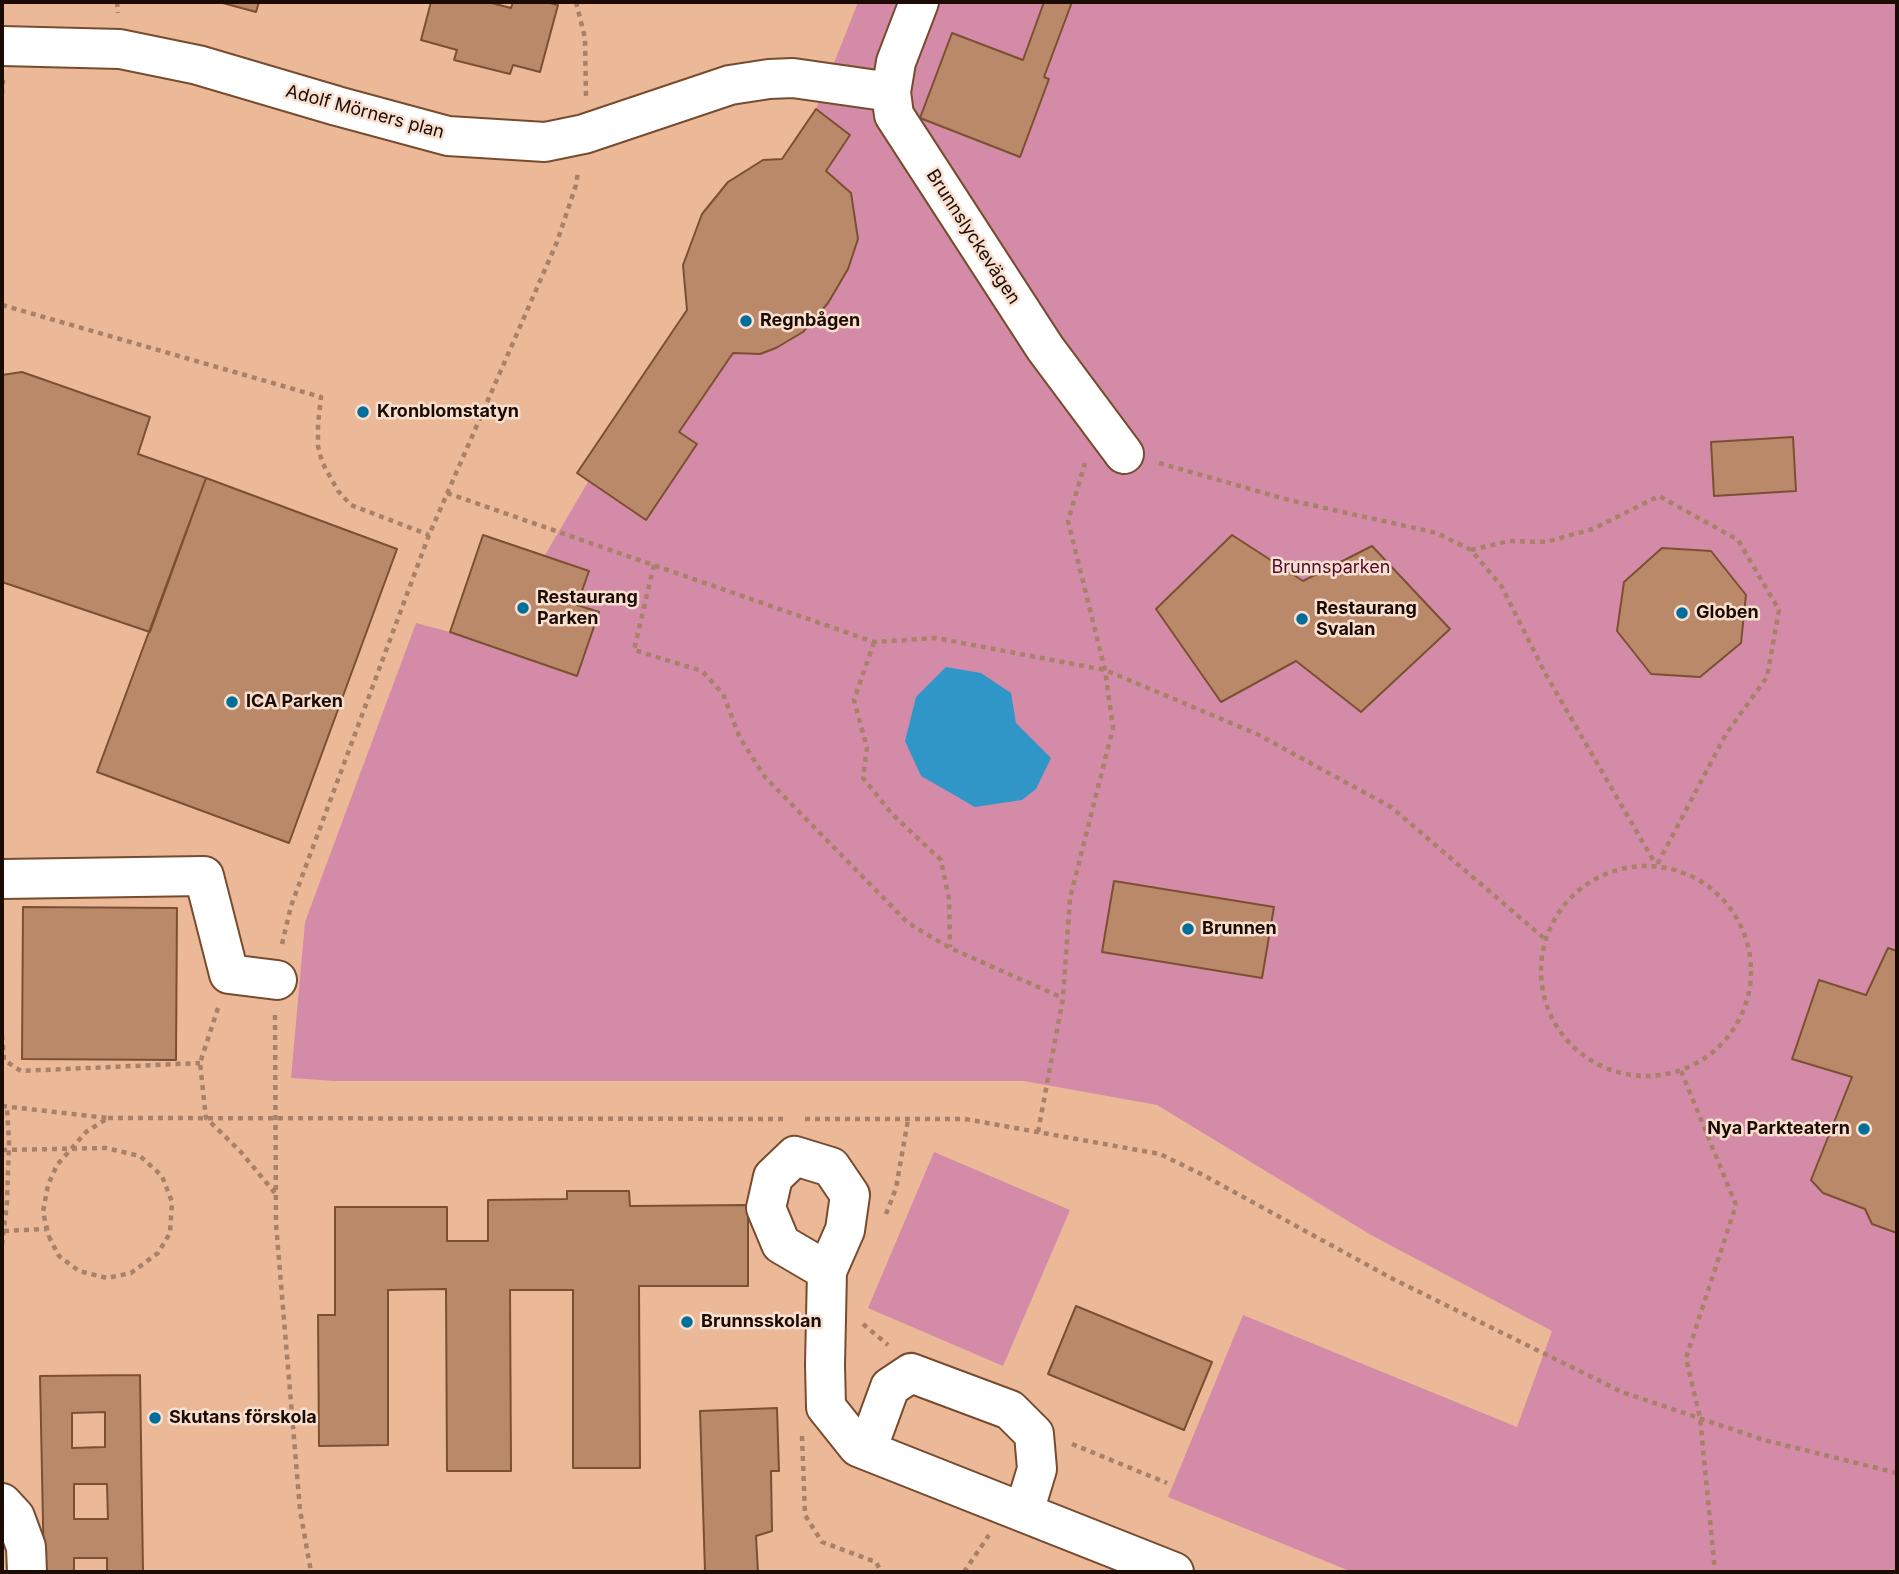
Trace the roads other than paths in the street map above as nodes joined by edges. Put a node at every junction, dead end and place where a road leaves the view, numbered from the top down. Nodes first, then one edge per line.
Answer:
1 (919, 2) edge
2 (2, 46) edge
3 (891, 92) junction
4 (1124, 453) road end
5 (2, 879) edge
6 (277, 980) road end
7 (827, 1271) dead end
8 (867, 1450) junction
9 (2, 1503) edge
10 (1016, 1509) junction
11 (27, 1572) edge
12 (1174, 1572) edge

1 - 3 street, Brunnslyckevägen
2 - 3 street, Adolf Mörners plan
3 - 4 street, Brunnslyckevägen
5 - 6 street
7 - 8 street
8 - 10 street
8 - 10 street
9 - 11 street
10 - 12 street

